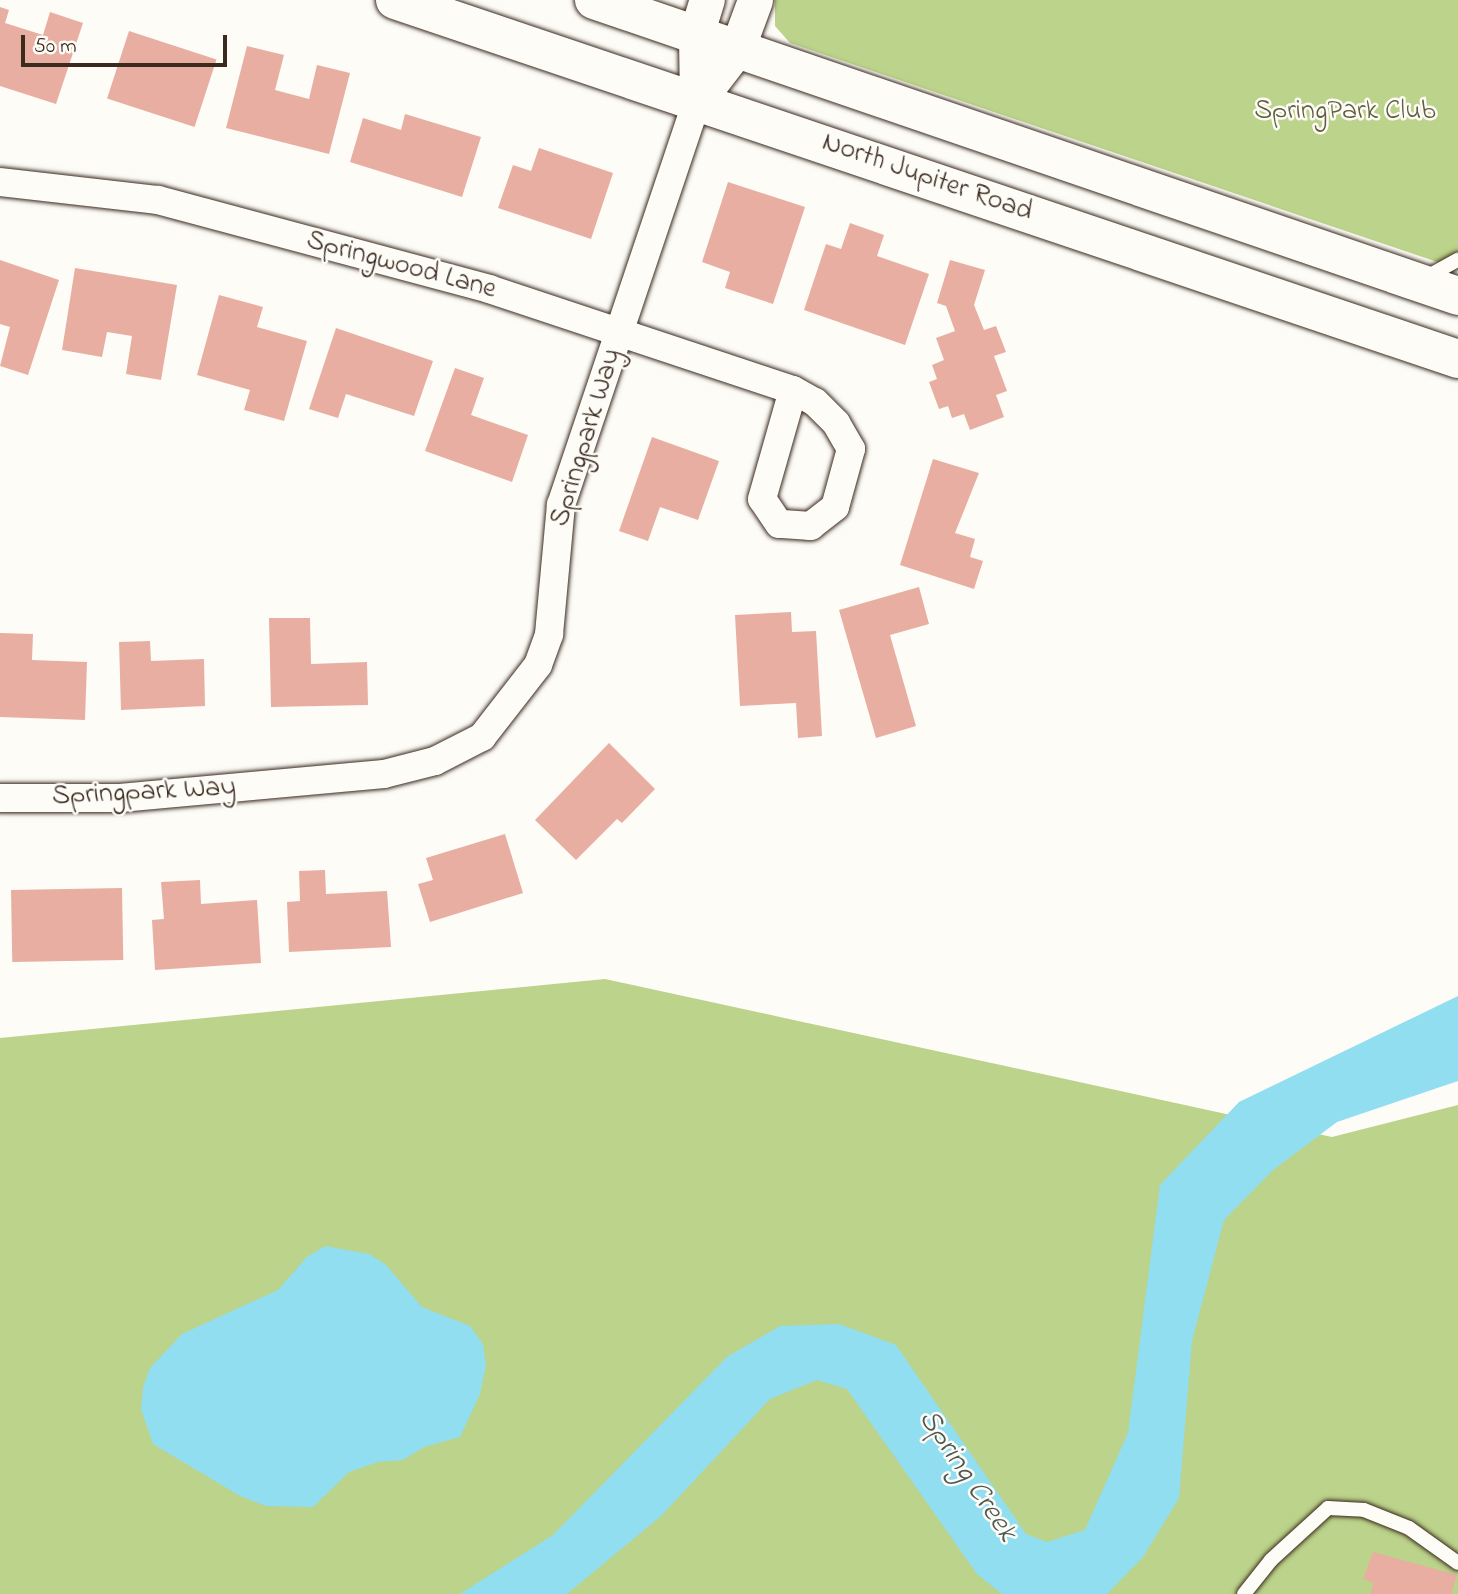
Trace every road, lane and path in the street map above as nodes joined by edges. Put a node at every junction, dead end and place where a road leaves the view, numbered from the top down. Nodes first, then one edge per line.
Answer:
1 (395, 0) edge
2 (594, 0) edge
3 (755, 0) edge
4 (701, 17) edge
5 (737, 49) junction
6 (697, 101) junction
7 (0, 182) edge
8 (1458, 260) edge
9 (1418, 283) junction
10 (1458, 296) edge
11 (620, 330) junction
12 (1399, 337) junction
13 (1458, 359) edge
14 (793, 390) dead end
15 (0, 798) edge
16 (1458, 1563) edge
17 (1244, 1594) edge

1 - 6 main road, North Jupiter Road
2 - 4 main road
3 - 5 street, Springpark Way
4 - 5 main road
4 - 6 street, Springpark Way
5 - 6 street, Springpark Way
5 - 9 main road
6 - 11 street, Springpark Way
6 - 12 main road, North Jupiter Road
7 - 11 street, Springwood Lane
8 - 9 lane
9 - 10 main road
9 - 12 main road
11 - 14 street, Springwood Lane
11 - 15 street, Springpark Way
12 - 13 main road, North Jupiter Road
16 - 17 lane

